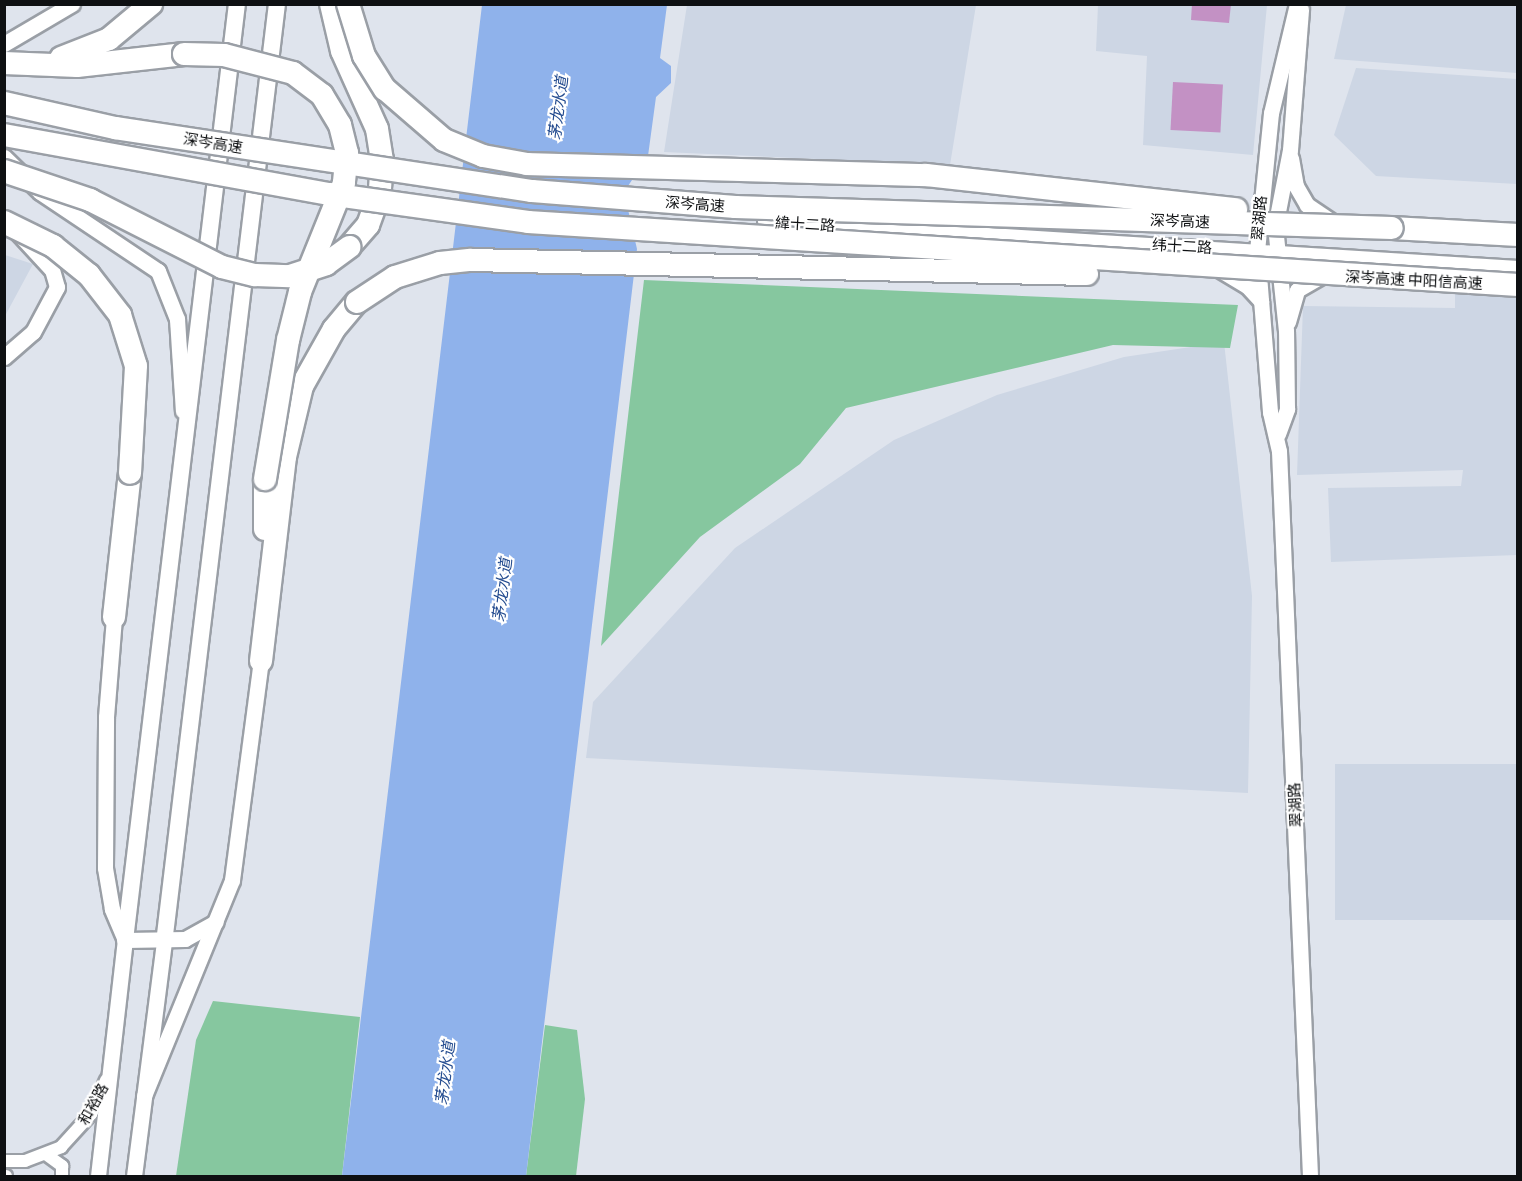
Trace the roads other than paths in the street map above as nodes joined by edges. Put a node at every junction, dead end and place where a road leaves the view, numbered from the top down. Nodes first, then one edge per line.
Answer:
1 (72, 4) edge
2 (151, 4) edge
3 (237, 4) edge
4 (277, 4) edge
5 (332, 4) edge
6 (348, 4) edge
7 (1299, 4) edge
8 (4, 44) edge
9 (4, 63) edge
10 (4, 103) edge
11 (4, 135) edge
12 (1290, 150) junction
13 (4, 157) edge
14 (1265, 162) junction
15 (4, 171) edge
16 (4, 217) edge
17 (1137, 220) junction
18 (765, 221) dead end
19 (4, 222) edge
20 (846, 226) junction
21 (1257, 226) junction
22 (1275, 227) junction
23 (1392, 228) junction
24 (1347, 231) junction
25 (1518, 235) edge
26 (1518, 241) edge
27 (1182, 246) junction
28 (1257, 250) junction
29 (1276, 254) junction
30 (1359, 259) junction
31 (1518, 268) edge
32 (1310, 274) junction
33 (1518, 285) edge
34 (1261, 301) junction
35 (1286, 331) junction
36 (4, 357) edge
37 (1278, 434) junction
38 (184, 436) junction
39 (270, 584) junction
40 (114, 617) joint
41 (261, 661) joint
42 (218, 921) junction
43 (125, 940) junction
44 (164, 943) junction
45 (112, 1068) junction
46 (144, 1096) junction
47 (47, 1155) junction
48 (4, 1161) edge
49 (62, 1176) edge
50 (98, 1176) edge
51 (134, 1176) edge
52 (1310, 1176) edge

1 - 8 street
2 - 9 highway
3 - 38 main road
4 - 44 main road
5 - 15 highway, bridge
6 - 23 highway, bridge
7 - 12 street, 翠湖路
7 - 14 street, 翠湖路
9 - 39 highway, bridge
10 - 23 highway, 深岑高速, bridge
11 - 32 highway, 深岑高速, bridge
12 - 22 street, 翠湖路
12 - 24 street
13 - 38 street
14 - 17 street
14 - 21 street, 翠湖路
16 - 36 street
17 - 20 street
17 - 21 street
18 - 20 street, 緯十二路
19 - 40 highway, bridge
20 - 27 street, 纬十二路
21 - 22 street
21 - 28 street, 翠湖路
22 - 24 street
22 - 29 street, 翠湖路
23 - 25 highway
24 - 26 street
27 - 28 street, 纬十二路
27 - 34 street
28 - 29 street, 纬十二路
28 - 34 street, 翠湖路
29 - 30 street, 纬十二路
29 - 35 street, 翠湖路
30 - 31 street, 纬十二路
30 - 35 street
32 - 33 highway, 深岑高速 中阳信高速, bridge
32 - 39 highway, bridge
34 - 37 street, 翠湖路
35 - 37 street, 翠湖路
37 - 52 street, 翠湖路
38 - 43 main road
39 - 41 highway
40 - 43 street
41 - 42 street
42 - 44 street
42 - 46 street
43 - 44 street
43 - 45 street
44 - 46 street
45 - 47 street, 和裕路
45 - 50 street
46 - 51 street
47 - 48 street
47 - 49 street

